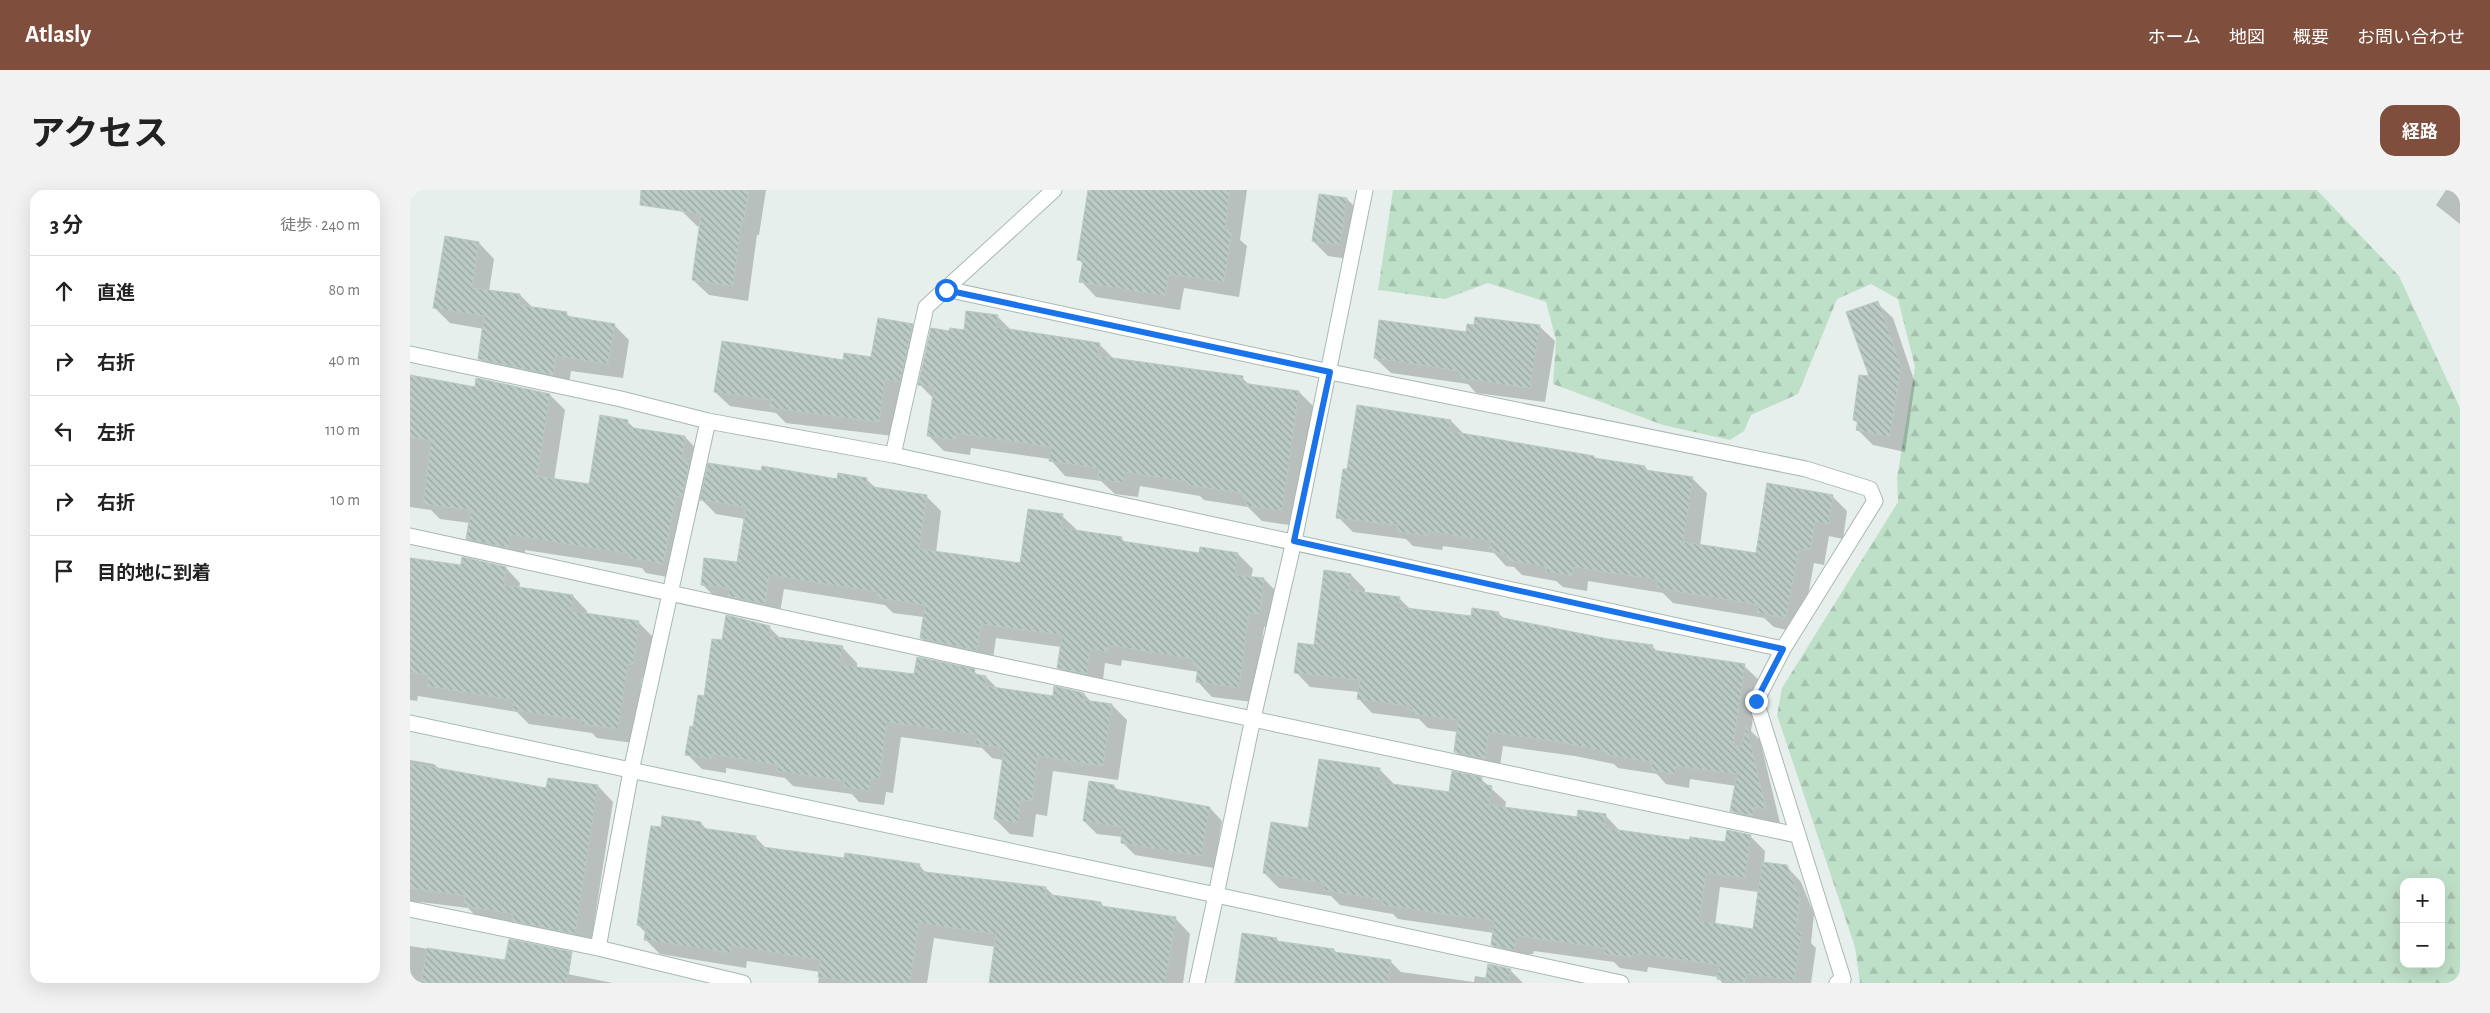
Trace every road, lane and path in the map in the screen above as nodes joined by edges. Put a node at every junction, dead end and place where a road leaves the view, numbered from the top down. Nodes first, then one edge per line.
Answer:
1 (1054, 190) edge
2 (1365, 190) edge
3 (946, 290) junction
4 (410, 354) edge
5 (1330, 372) junction
6 (708, 420) junction
7 (893, 455) junction
8 (410, 536) edge
9 (1294, 541) junction
10 (670, 593) junction
11 (1783, 649) junction
12 (1253, 718) junction
13 (410, 723) edge
14 (631, 771) junction
15 (1797, 835) junction
16 (1216, 895) junction
17 (410, 909) edge
18 (598, 948) junction
19 (743, 983) edge
20 (1197, 983) edge
21 (1621, 983) edge
22 (1837, 983) edge

1 - 3 street
2 - 5 street
3 - 5 street
3 - 7 street
4 - 6 street
5 - 9 street
5 - 11 street
6 - 7 street
6 - 10 street
7 - 9 street
8 - 10 street
9 - 11 street
9 - 12 street
10 - 12 street
10 - 14 street
11 - 15 street
12 - 15 street
12 - 16 street
13 - 14 street
14 - 16 street
14 - 18 street
15 - 22 street
16 - 20 street
16 - 21 street
17 - 18 street
18 - 19 street

